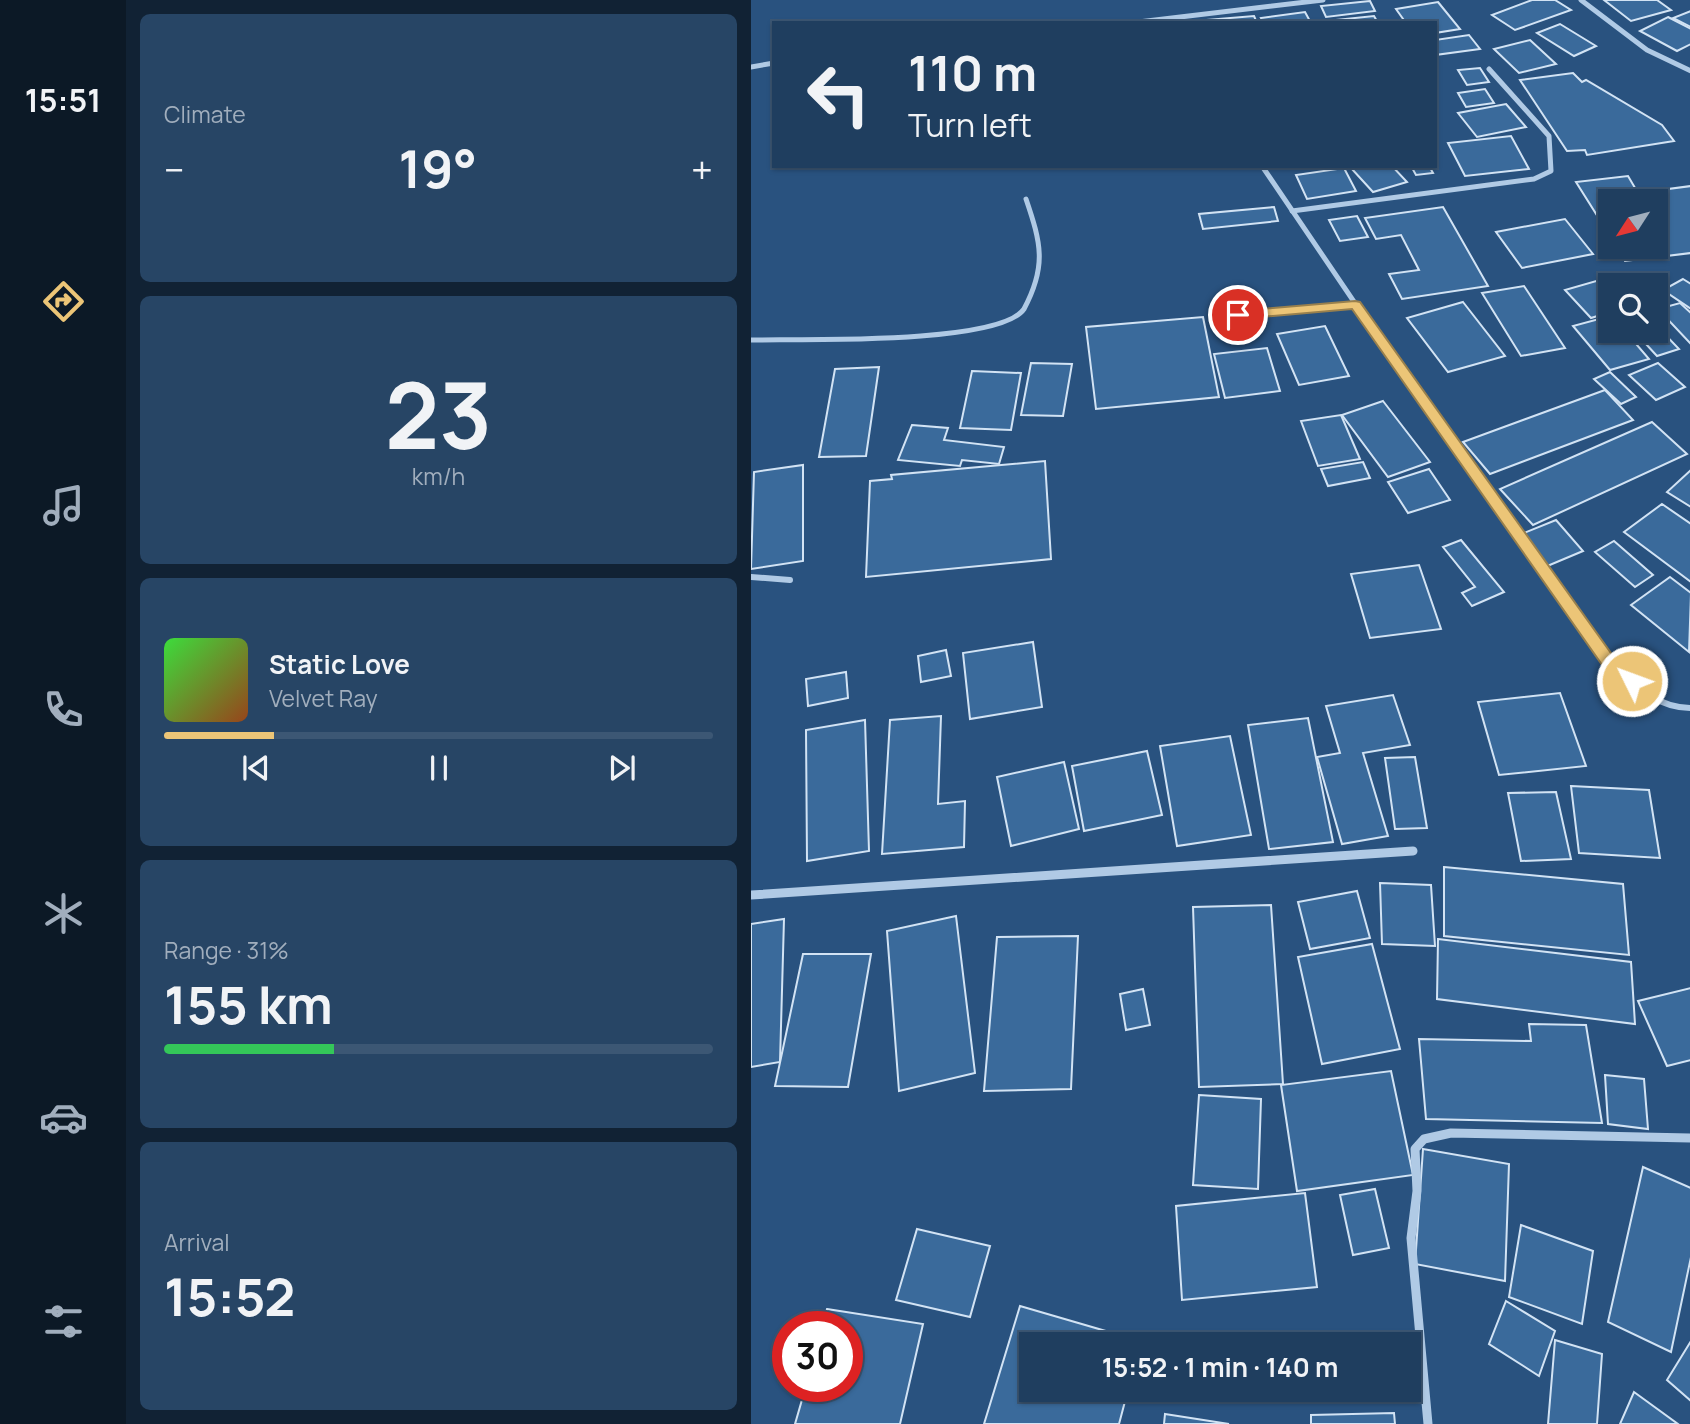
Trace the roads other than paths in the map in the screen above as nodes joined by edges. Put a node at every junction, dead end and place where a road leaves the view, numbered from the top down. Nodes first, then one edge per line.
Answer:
1 (1323, 0) edge
2 (1581, 0) edge
3 (1161, 21) edge
4 (772, 63) edge
5 (751, 67) edge
6 (1489, 69) dead end
7 (1690, 71) edge
8 (1263, 168) edge
9 (1026, 199) dead end
10 (1292, 211) junction
11 (1355, 305) junction
12 (1238, 315) dead end
13 (751, 340) edge
14 (751, 577) edge
15 (790, 580) dead end
16 (1690, 708) edge
17 (1413, 851) dead end
18 (751, 895) edge
19 (1690, 1138) edge
20 (1428, 1424) edge

1 - 3 street
2 - 7 street
4 - 5 street
6 - 10 street
8 - 10 street
9 - 13 street
10 - 11 street
11 - 12 street
11 - 16 street
14 - 15 street
17 - 18 street
19 - 20 street

